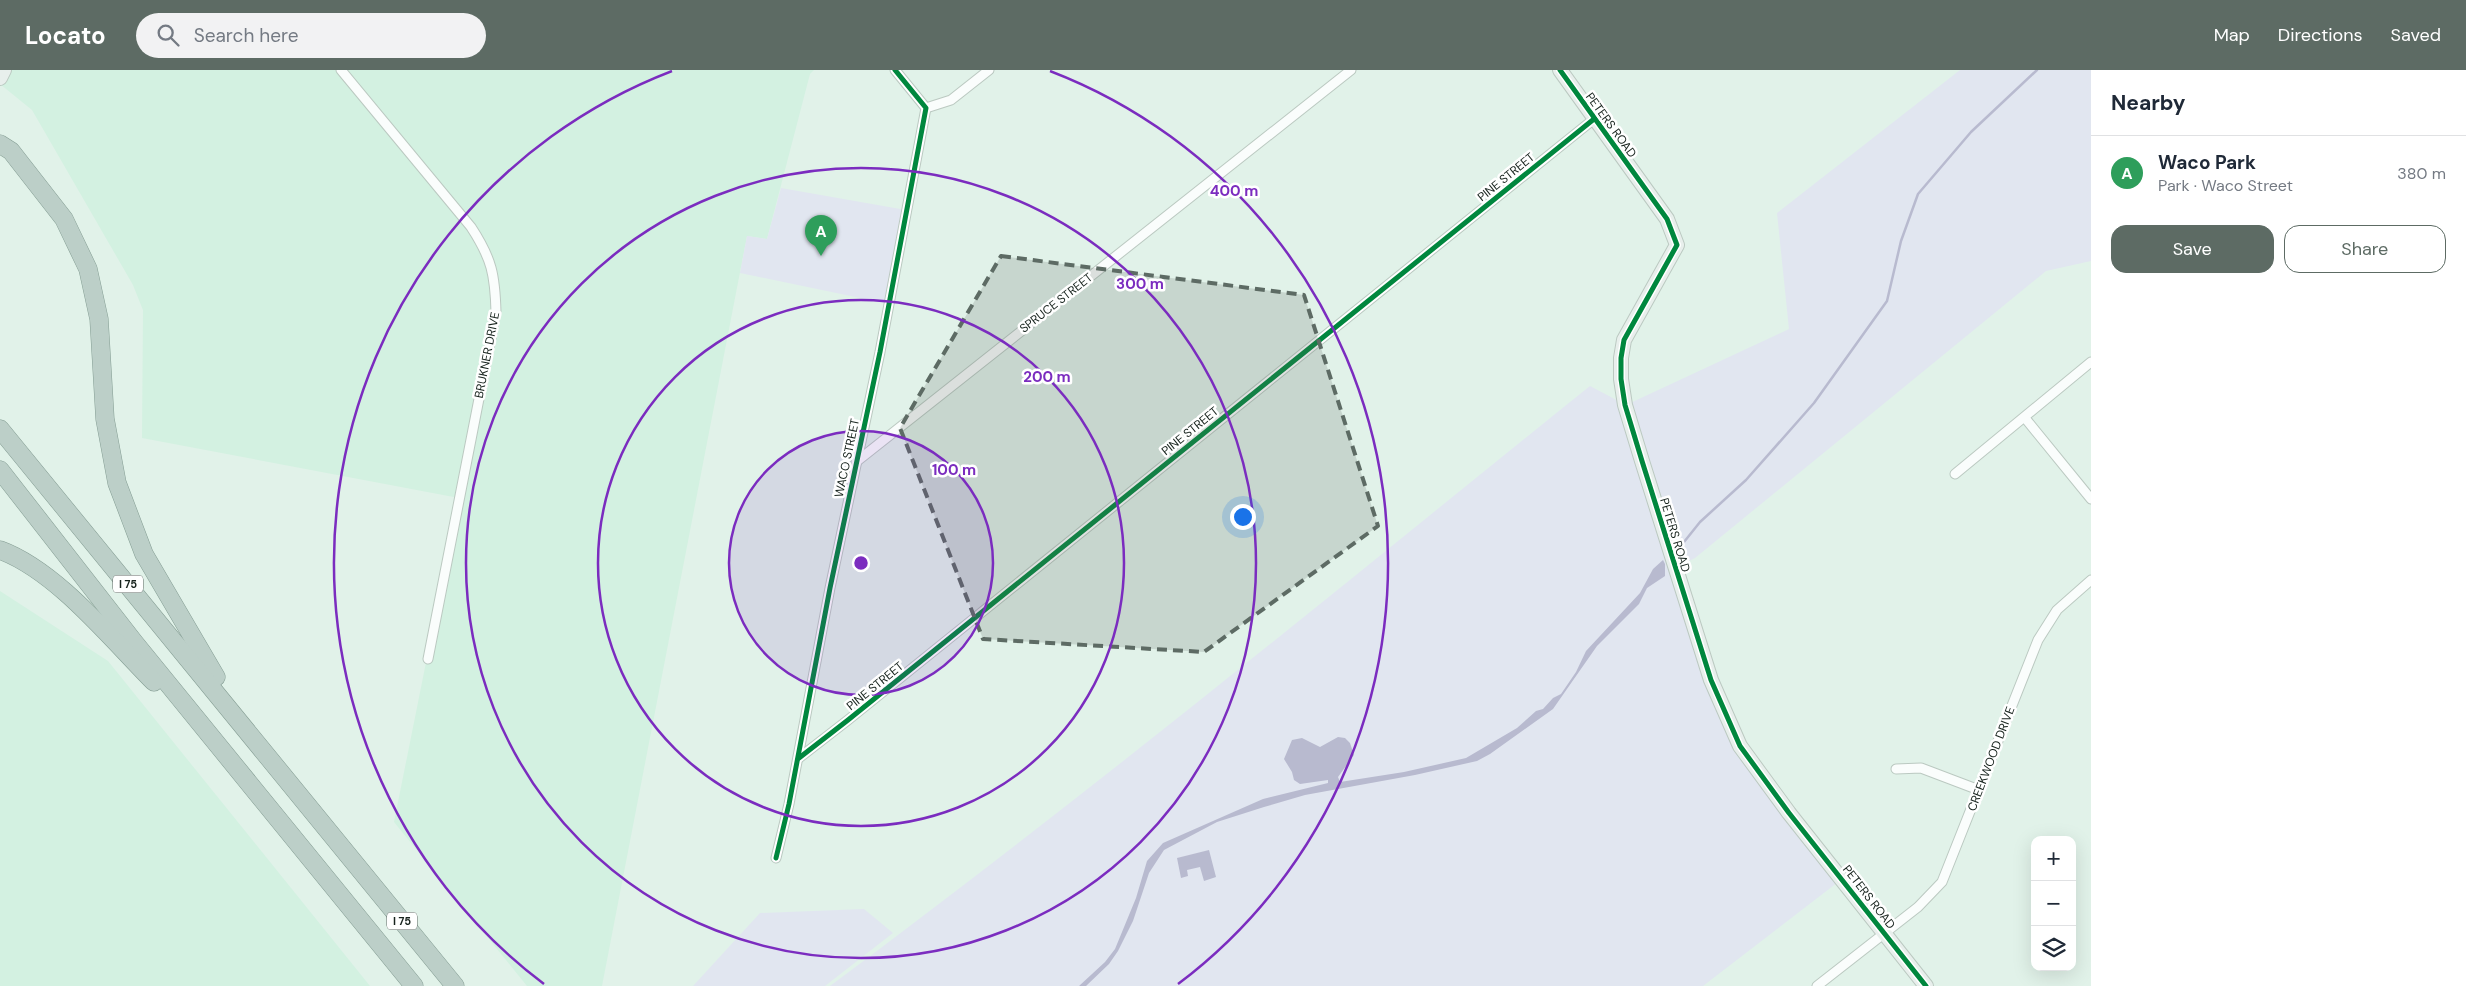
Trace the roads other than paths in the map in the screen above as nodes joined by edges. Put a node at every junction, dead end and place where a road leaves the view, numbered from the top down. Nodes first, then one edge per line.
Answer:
1 (4, 70) edge
2 (340, 70) edge
3 (895, 70) edge
4 (989, 70) edge
5 (1351, 70) edge
6 (1560, 70) edge
7 (0, 78) edge
8 (926, 108) junction
9 (1594, 119) junction
10 (0, 144) edge
11 (2091, 362) edge
12 (2025, 418) junction
13 (0, 429) edge
14 (856, 462) junction
15 (0, 470) edge
16 (1955, 474) dead end
17 (2091, 499) edge
18 (0, 550) edge
19 (2091, 580) edge
20 (428, 659) dead end
21 (255, 739) junction
22 (798, 758) junction
23 (230, 759) junction
24 (1896, 769) dead end
25 (1978, 790) junction
26 (776, 858) dead end
27 (1884, 932) junction
28 (414, 986) edge
29 (455, 986) edge
30 (1817, 986) edge
31 (1926, 986) edge

1 - 7 street
2 - 20 street, BRUKNER DRIVE
3 - 8 street
4 - 8 street
5 - 14 street, SPRUCE STREET
6 - 9 street, PETERS ROAD
8 - 14 street, WACO STREET
9 - 22 street, PINE STREET
9 - 27 street, PETERS ROAD
10 - 21 highway
11 - 12 street
12 - 16 street
12 - 17 street
13 - 21 highway, I 75
14 - 22 street, WACO STREET
15 - 23 highway, I 75
18 - 23 highway
19 - 25 street, CREEKWOOD DRIVE
21 - 29 highway, I 75
22 - 26 street, WACO STREET
23 - 28 highway, I 75
24 - 25 street
25 - 27 street, CREEKWOOD DRIVE
27 - 30 street, CREEKWOOD DRIVE
27 - 31 street, PETERS ROAD

